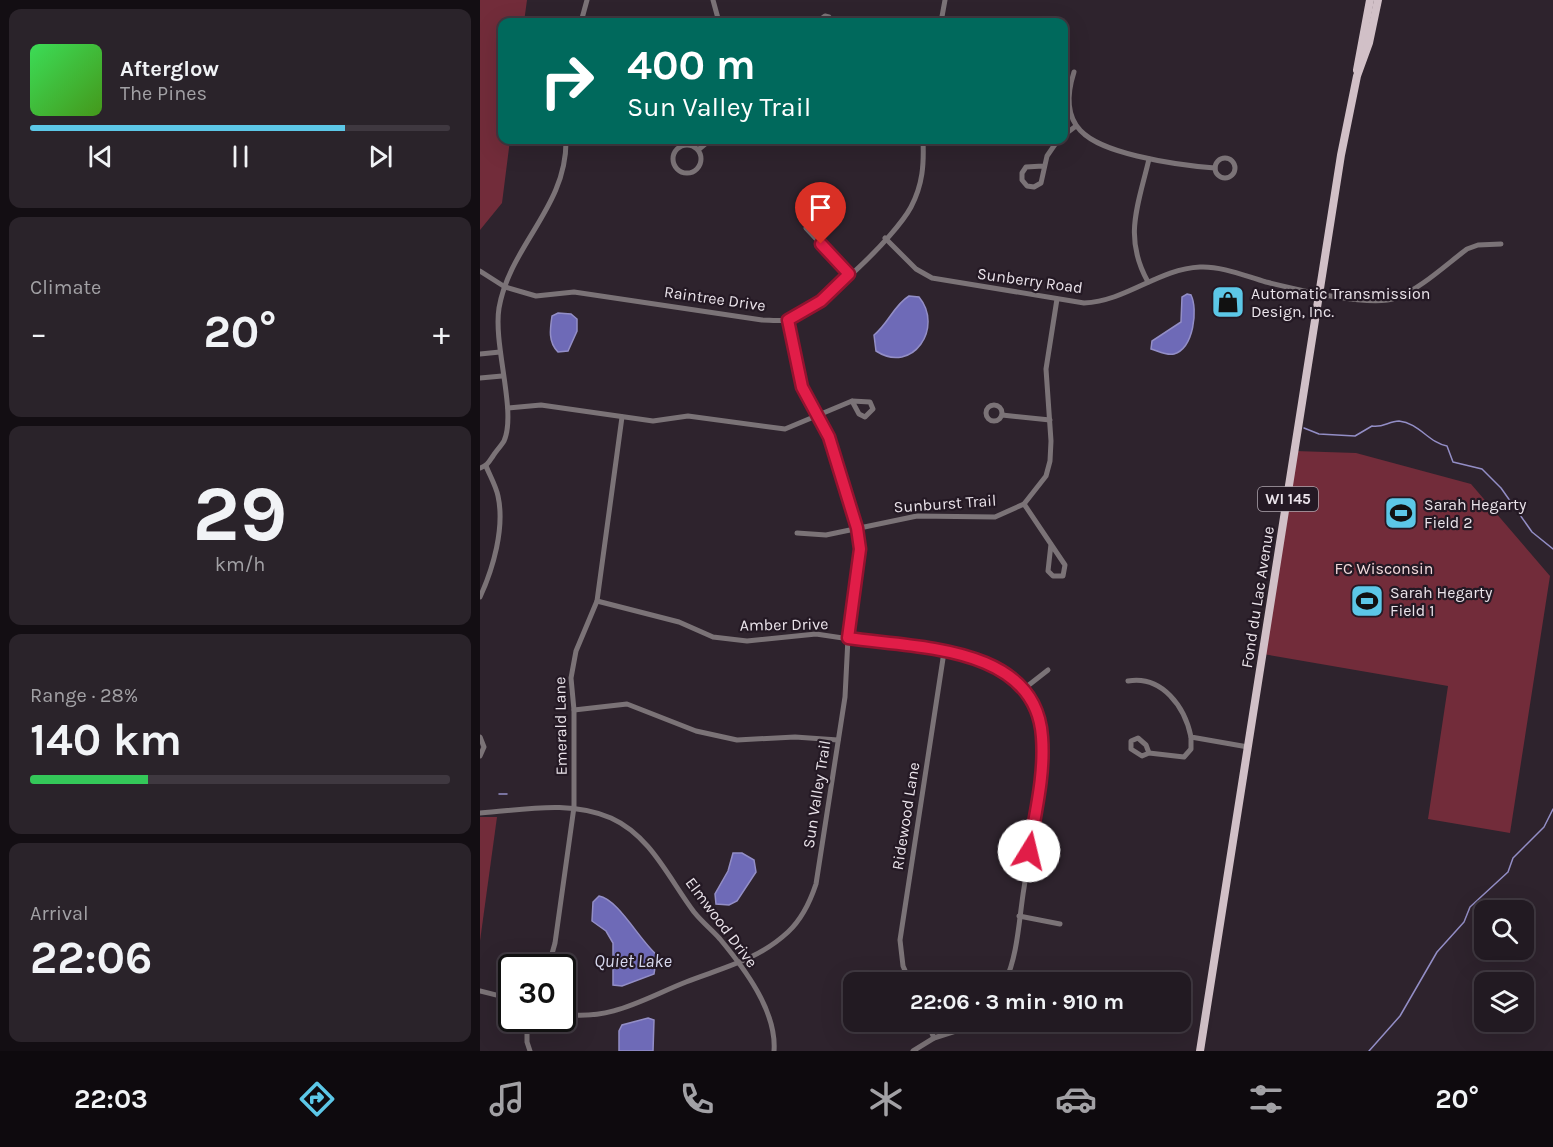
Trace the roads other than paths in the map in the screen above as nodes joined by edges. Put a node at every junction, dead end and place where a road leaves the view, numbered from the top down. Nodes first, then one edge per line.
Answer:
1 (587, 0) edge
2 (713, 0) edge
3 (945, 0) edge
4 (1370, 0) edge
5 (1378, 0) edge
6 (582, 18) edge
7 (718, 18) edge
8 (942, 18) edge
9 (1074, 72) dead end
10 (1357, 76) junction
11 (1068, 90) edge
12 (1068, 98) edge
13 (1076, 126) junction
14 (1068, 132) edge
15 (565, 144) edge
16 (705, 144) edge
17 (923, 144) edge
18 (1056, 144) edge
19 (698, 150) junction
20 (1149, 159) junction
21 (1042, 166) junction
22 (1215, 168) dead end
23 (806, 228) dead end
24 (885, 238) junction
25 (1501, 244) dead end
26 (480, 271) edge
27 (849, 274) junction
28 (1148, 282) junction
29 (505, 287) junction
30 (1319, 293) junction
31 (1057, 299) junction
32 (788, 320) junction
33 (500, 352) junction
34 (480, 354) edge
35 (502, 376) junction
36 (480, 378) edge
37 (852, 401) dead end
38 (508, 408) junction
39 (1002, 415) dead end
40 (818, 416) junction
41 (622, 417) junction
42 (1050, 420) junction
43 (483, 467) edge
44 (1024, 504) junction
45 (857, 528) junction
46 (797, 533) dead end
47 (1052, 544) junction
48 (480, 597) edge
49 (597, 601) junction
50 (848, 638) junction
51 (944, 652) junction
52 (1048, 670) dead end
53 (1128, 681) dead end
54 (1024, 688) junction
55 (574, 710) junction
56 (480, 737) edge
57 (1191, 737) junction
58 (838, 740) junction
59 (1248, 747) junction
60 (1149, 753) dead end
61 (480, 756) edge
62 (574, 807) junction
63 (480, 813) edge
64 (1019, 916) junction
65 (1060, 924) dead end
66 (552, 954) edge
67 (740, 964) junction
68 (906, 972) edge
69 (1009, 972) edge
70 (480, 991) edge
71 (498, 996) edge
72 (576, 1013) edge
73 (527, 1032) edge
74 (931, 1032) edge
75 (953, 1032) edge
76 (934, 1038) junction
77 (530, 1051) edge
78 (774, 1051) edge
79 (913, 1051) edge
80 (1200, 1051) edge

1 - 6 street
2 - 7 street
3 - 8 street
4 - 10 main road, Fond du Lac Avenue / WI 145
5 - 10 main road, Fond du Lac Avenue / WI 145
9 - 11 street
10 - 30 main road, Fond du Lac Avenue / WI 145
12 - 13 street
13 - 14 street
13 - 20 street
15 - 29 street
16 - 19 street
17 - 24 street, Raintree Drive
18 - 21 street
19 - 19 street
20 - 22 street
20 - 28 street
21 - 21 street
23 - 27 street
24 - 27 street, Raintree Drive
24 - 31 street, Sunberry Road
25 - 30 street, Sunberry Road
26 - 29 street, Raintree Drive
27 - 32 street, Raintree Drive
28 - 30 street, Sunberry Road
28 - 31 street, Sunberry Road
29 - 32 street, Raintree Drive
29 - 33 street
30 - 59 main road, Fond du Lac Avenue / WI 145
31 - 42 street, Sunburst Trail
32 - 40 street, Sun Valley Trail
33 - 34 street
33 - 35 street
35 - 36 street
35 - 38 street
37 - 40 street
38 - 41 street
38 - 43 street
39 - 42 street
40 - 41 street
40 - 45 street, Sun Valley Trail
41 - 49 street, Emerald Lane
42 - 44 street, Sunburst Trail
43 - 48 street
44 - 45 street, Sunburst Trail
44 - 47 street
45 - 46 street, Sunburst Trail
45 - 50 street, Sun Valley Trail
47 - 47 street
49 - 50 street, Amber Drive
49 - 55 street, Emerald Lane
50 - 51 street, Amber Drive
50 - 58 street, Sun Valley Trail
51 - 54 street, Amber Drive
51 - 68 street, Ridewood Lane
52 - 54 street
53 - 57 street
54 - 64 street, Amber Drive
55 - 58 street
55 - 62 street, Emerald Lane
56 - 61 street
57 - 59 street
57 - 60 street
58 - 67 street, Sun Valley Trail
59 - 80 main road, Fond du Lac Avenue / WI 145
62 - 63 street, Elmwood Drive
62 - 66 street, Emerald Lane
62 - 67 street, Elmwood Drive
64 - 65 street
64 - 69 street, Amber Drive
67 - 72 street, Sun Valley Trail
67 - 78 street, Elmwood Drive
70 - 71 street
73 - 77 street
74 - 76 street
75 - 76 street
76 - 79 street

